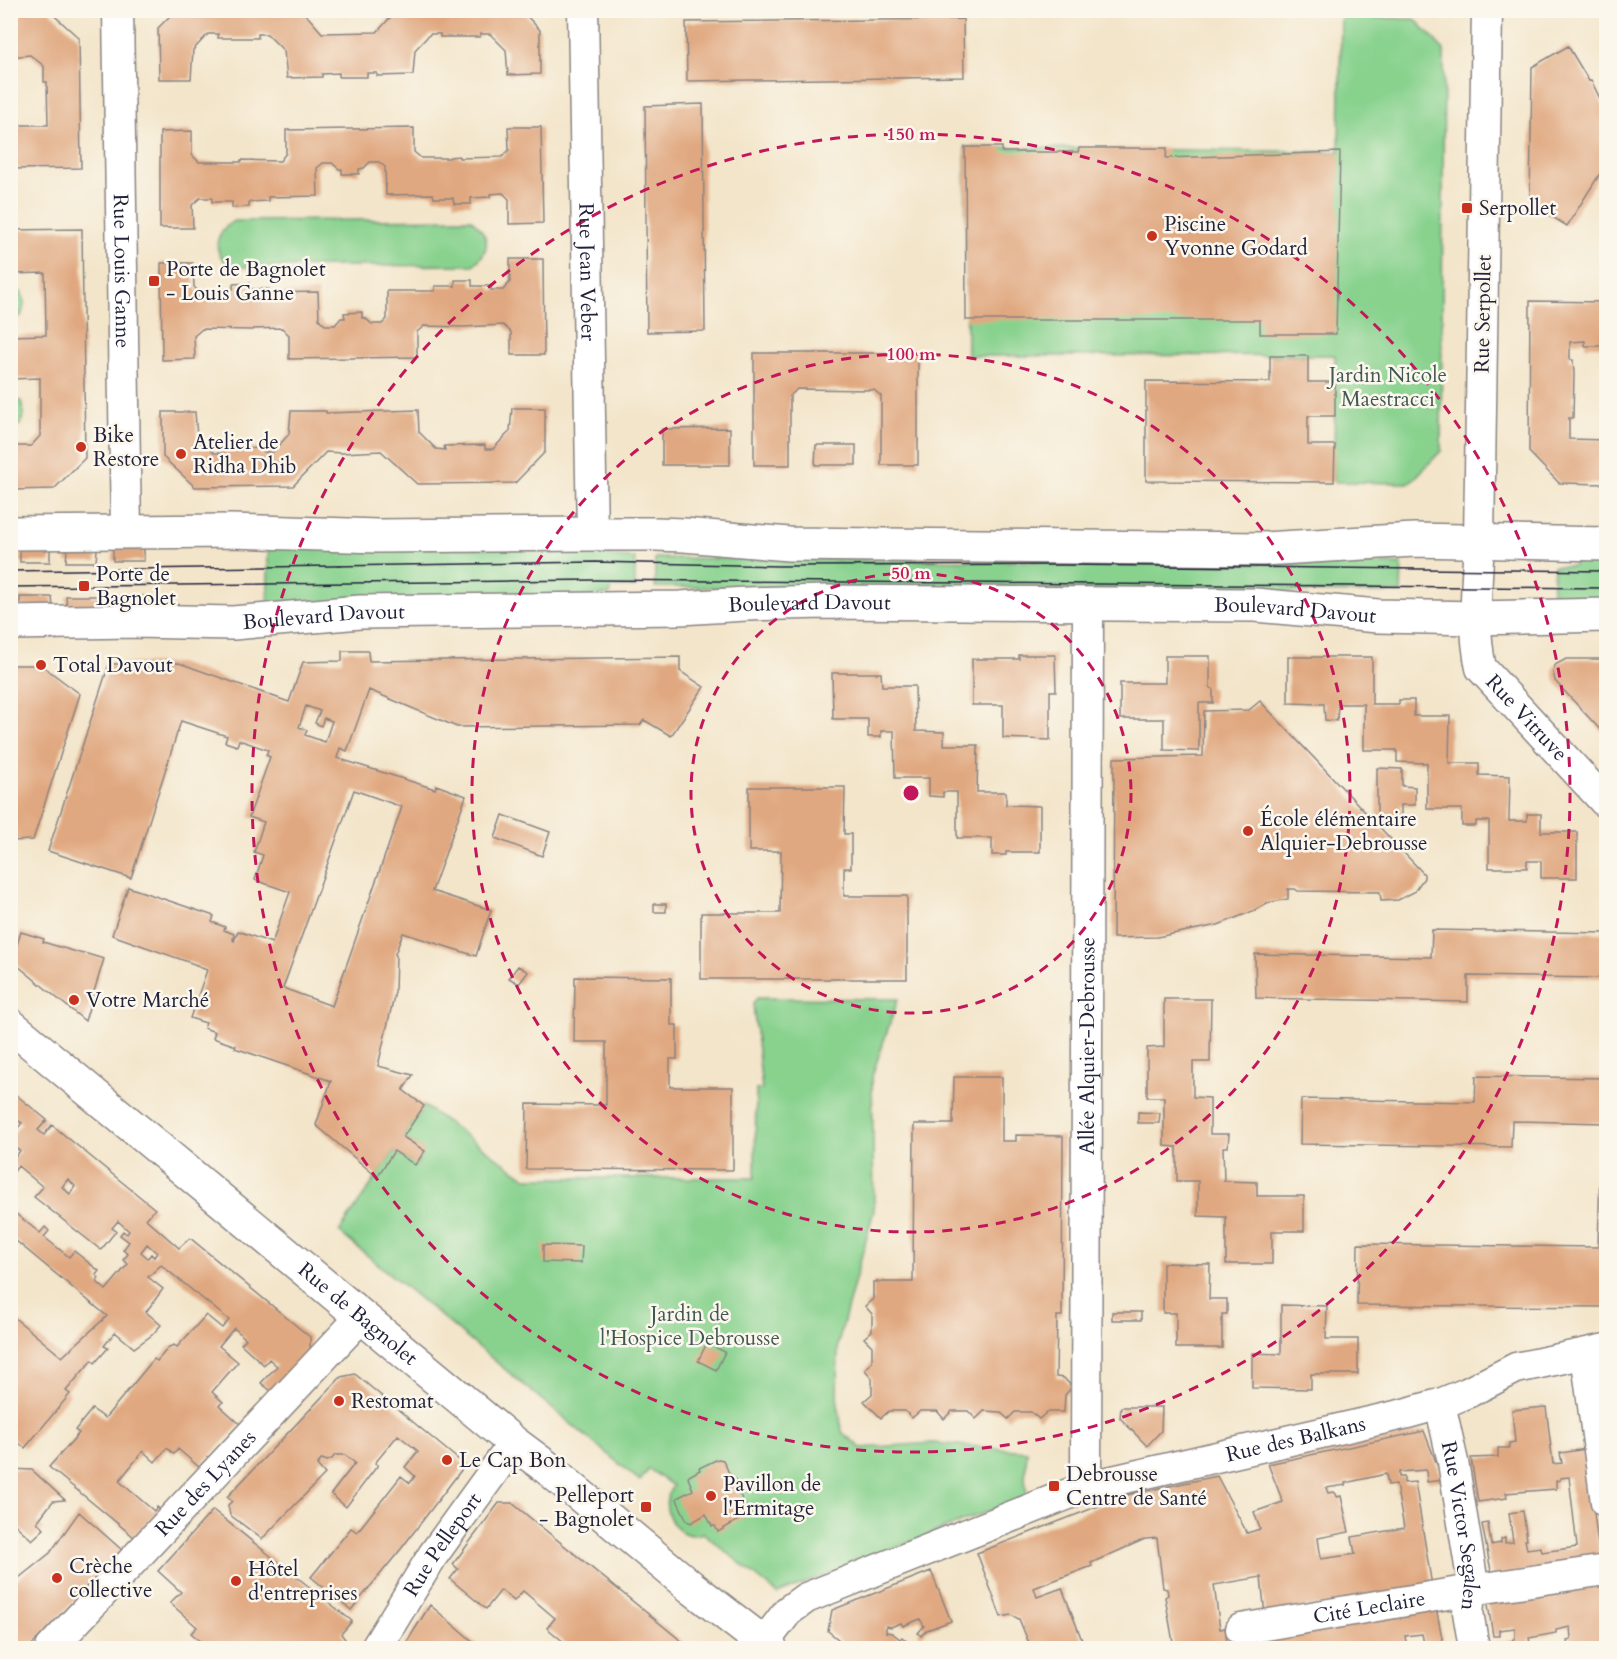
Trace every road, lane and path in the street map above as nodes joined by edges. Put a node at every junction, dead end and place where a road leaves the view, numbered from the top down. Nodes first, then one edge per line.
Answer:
1 (118, 10) edge
2 (583, 10) edge
3 (1487, 10) edge
4 (126, 532) junction
5 (10, 533) edge
6 (592, 534) junction
7 (1479, 542) junction
8 (1606, 544) edge
9 (1088, 605) junction
10 (1606, 615) edge
11 (1476, 618) junction
12 (10, 623) edge
13 (1606, 803) edge
14 (10, 1024) edge
15 (362, 1316) junction
16 (1596, 1351) edge
17 (1440, 1404) junction
18 (514, 1443) junction
19 (1086, 1487) junction
20 (1606, 1502) edge
21 (1606, 1570) edge
22 (1471, 1590) junction
23 (1241, 1629) dead end
24 (765, 1647) edge
25 (51, 1648) edge
26 (376, 1648) edge
27 (1474, 1648) edge

1 - 4 street, Rue Louis Ganne
2 - 6 street, Rue Jean Veber
3 - 7 street, Rue Serpollet
4 - 5 main road
4 - 6 main road
6 - 7 main road
7 - 8 main road
7 - 11 street, Rue Serpollet
9 - 11 main road, Boulevard Davout
9 - 12 main road, Boulevard Davout
9 - 19 street, Allée Alquier-Debrousse
10 - 11 main road, Boulevard Davout
11 - 13 street, Rue Vitruve
14 - 15 main road, Rue de Bagnolet
15 - 18 main road, Rue de Bagnolet
15 - 25 street, Rue des Lyanes
16 - 17 street, Rue des Balkans
16 - 20 street
17 - 19 street, Rue des Balkans
17 - 22 street, Rue Victor Segalen
18 - 24 main road, Rue de Bagnolet
18 - 26 street, Rue Pelleport
19 - 24 street, Rue des Balkans
21 - 22 street, Cité Leclaire
22 - 23 street, Cité Leclaire
22 - 27 street, Rue Victor Segalen

